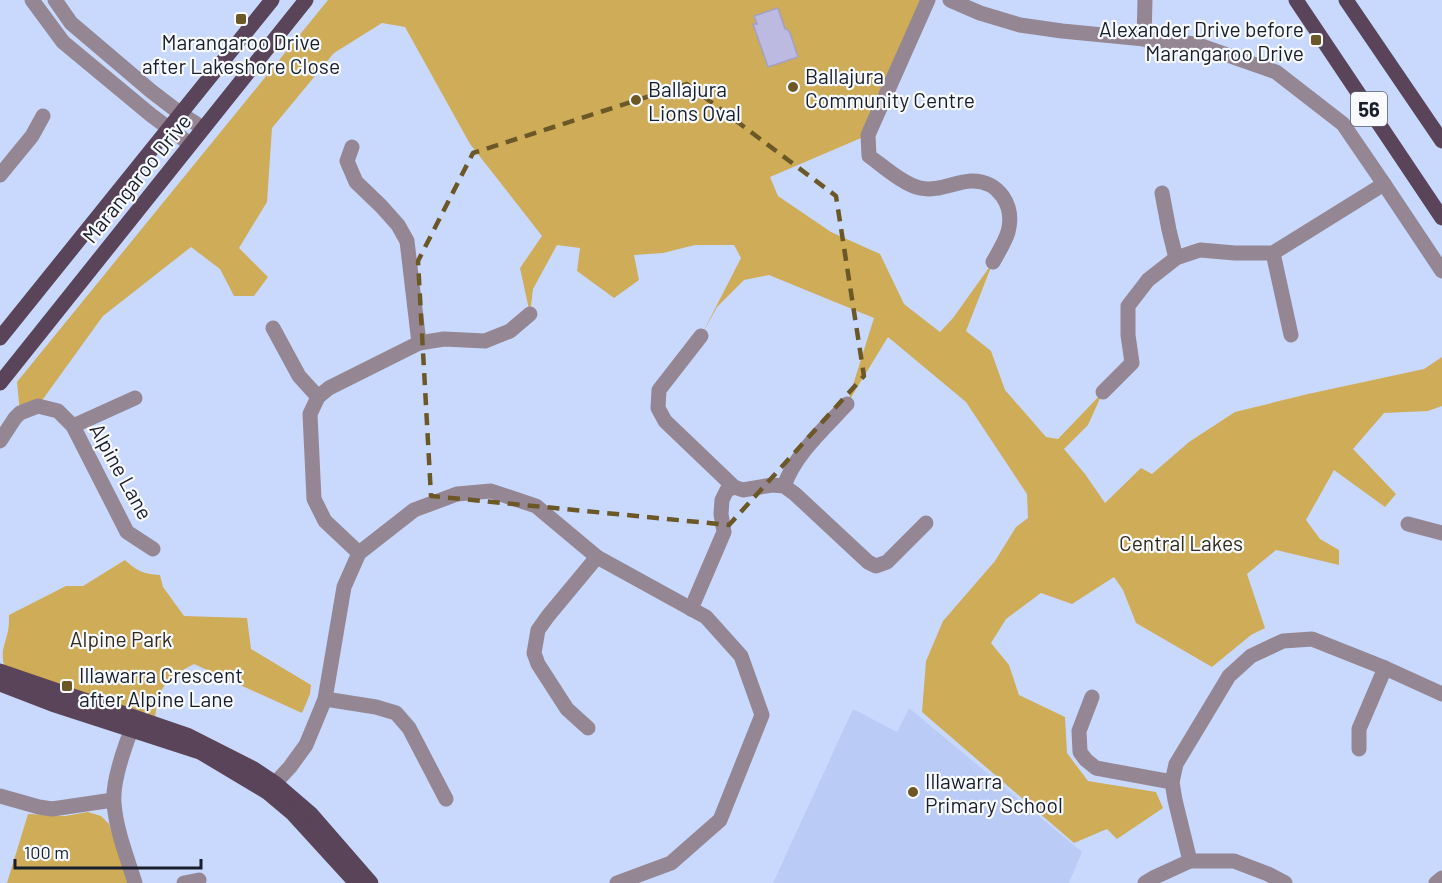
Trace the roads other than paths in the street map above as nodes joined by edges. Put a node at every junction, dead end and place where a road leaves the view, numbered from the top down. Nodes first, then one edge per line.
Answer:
1 (32, 0) edge
2 (55, 0) edge
3 (272, 0) edge
4 (306, 0) edge
5 (928, 0) edge
6 (951, 0) edge
7 (1145, 0) edge
8 (1296, 0) edge
9 (1346, 0) edge
10 (1144, 39) junction
11 (181, 114) junction
12 (43, 116) dead end
13 (168, 128) junction
14 (203, 128) junction
15 (1442, 141) edge
16 (190, 144) junction
17 (352, 147) dead end
18 (0, 175) edge
19 (1384, 184) junction
20 (1162, 193) dead end
21 (1442, 218) edge
22 (1273, 253) junction
23 (1176, 258) junction
24 (993, 262) dead end
25 (1442, 271) edge
26 (530, 314) dead end
27 (273, 328) dead end
28 (1291, 335) dead end
29 (701, 336) dead end
30 (0, 338) edge
31 (419, 343) junction
32 (0, 383) edge
33 (1103, 392) dead end
34 (318, 397) junction
35 (135, 398) dead end
36 (848, 404) dead end
37 (73, 426) junction
38 (0, 441) edge
39 (784, 486) junction
40 (734, 487) junction
41 (926, 523) dead end
42 (1408, 524) dead end
43 (1442, 533) edge
44 (153, 549) dead end
45 (360, 553) junction
46 (597, 557) junction
47 (691, 609) junction
48 (1385, 668) junction
49 (0, 671) edge
50 (0, 684) edge
51 (1442, 694) edge
52 (1092, 697) dead end
53 (325, 699) junction
54 (133, 724) junction
55 (588, 728) dead end
56 (1359, 749) dead end
57 (1172, 782) junction
58 (271, 787) junction
59 (0, 796) edge
60 (446, 799) dead end
61 (113, 800) junction
62 (1190, 861) junction
63 (1442, 878) edge
64 (624, 882) edge
65 (1282, 882) edge
66 (135, 883) edge
67 (356, 883) edge
68 (370, 883) edge
69 (1145, 883) edge
70 (1436, 883) edge

1 - 13 street
2 - 11 street
3 - 11 main road, Marangaroo Drive
4 - 14 main road, Marangaroo Drive
5 - 24 street
6 - 10 street
7 - 10 street
8 - 21 main road, 56
9 - 15 main road, 56
10 - 19 street
11 - 13 main road, Marangaroo Drive
11 - 14 street
12 - 18 street
13 - 16 street
13 - 30 main road, Marangaroo Drive
14 - 16 main road, Marangaroo Drive
16 - 32 main road, Marangaroo Drive
17 - 31 street
19 - 22 street
19 - 25 street
20 - 23 street
22 - 23 street
22 - 28 street
23 - 33 street
26 - 31 street
27 - 34 street
29 - 40 street
31 - 34 street
34 - 45 street
35 - 37 street
36 - 39 street
37 - 38 street, Alpine Lane
37 - 44 street, Alpine Lane
39 - 40 street
39 - 41 street
40 - 47 street
42 - 43 street
45 - 46 street
45 - 53 street
46 - 47 street
46 - 55 street
47 - 64 street
48 - 51 street
48 - 56 street
48 - 57 street
49 - 54 main road
50 - 54 main road
52 - 57 street
53 - 58 street
53 - 60 street
54 - 58 main road
54 - 61 street
57 - 62 street
58 - 67 main road
58 - 68 main road
59 - 61 street
61 - 66 street
62 - 65 street
62 - 69 street
63 - 70 street

